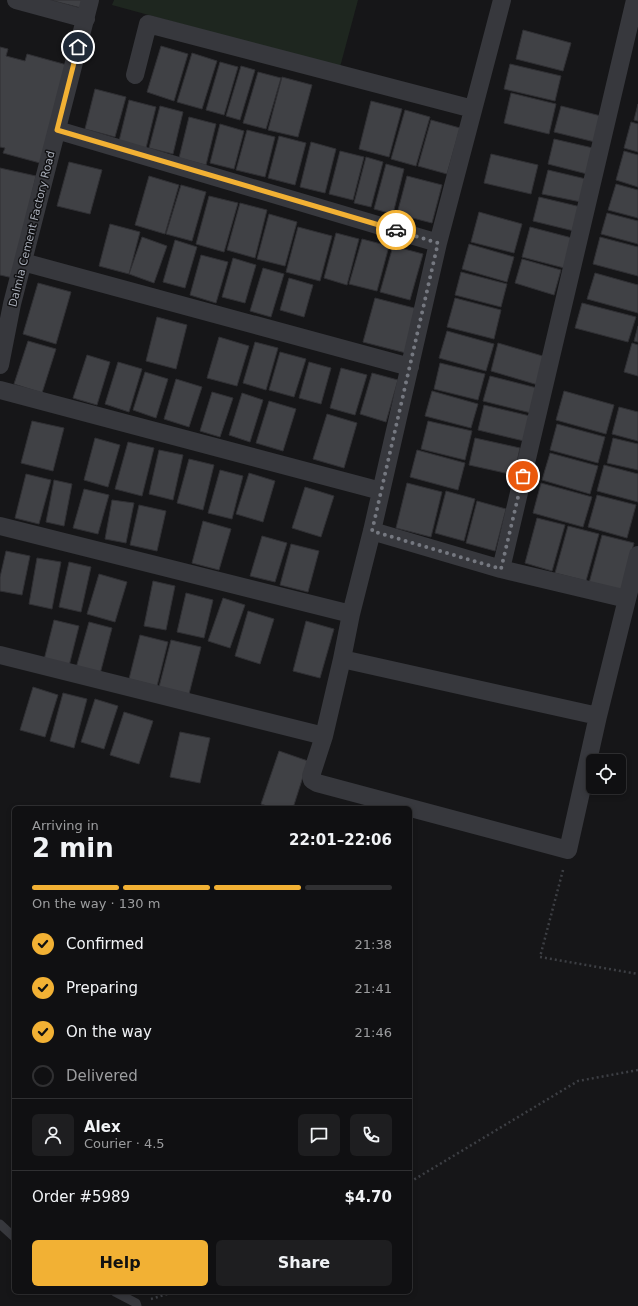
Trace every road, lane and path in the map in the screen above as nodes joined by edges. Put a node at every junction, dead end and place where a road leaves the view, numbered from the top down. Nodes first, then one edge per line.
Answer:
1 (16, 0) edge
2 (90, 0) edge
3 (502, 0) edge
4 (635, 0) edge
5 (86, 19) junction
6 (135, 74) dead end
7 (473, 109) junction
8 (57, 130) junction
9 (438, 243) junction
10 (23, 262) junction
11 (6, 302) edge
12 (0, 365) edge
13 (410, 367) junction
14 (0, 390) edge
15 (381, 491) junction
16 (0, 526) edge
17 (372, 531) junction
18 (638, 555) edge
19 (501, 569) junction
20 (627, 599) junction
21 (351, 614) junction
22 (0, 655) edge
23 (342, 659) junction
24 (598, 716) junction
25 (324, 736) junction
26 (403, 806) edge
27 (412, 808) edge
28 (568, 850) junction
29 (638, 974) edge
30 (638, 1070) edge
31 (412, 1181) edge
32 (0, 1224) edge
33 (12, 1235) edge
34 (118, 1294) edge
35 (168, 1294) edge
36 (137, 1305) edge

1 - 5 street
2 - 5 street, Dalmia Cement Factory Road
3 - 7 street
4 - 19 street
5 - 8 street, Dalmia Cement Factory Road
6 - 7 street
7 - 9 street
8 - 9 street
8 - 10 street, Dalmia Cement Factory Road
9 - 13 street
10 - 11 street, Dalmia Cement Factory Road
10 - 13 street
11 - 12 street, Dalmia Cement Factory Road
13 - 15 street
14 - 15 street
15 - 17 street
16 - 21 street
17 - 19 street
17 - 21 street
18 - 20 street
19 - 20 street
20 - 24 street
21 - 23 street
22 - 25 street
23 - 24 street
23 - 25 street
24 - 28 street
25 - 26 street
27 - 28 street
28 - 29 path
30 - 31 path
32 - 33 lane
34 - 36 lane
35 - 36 path

